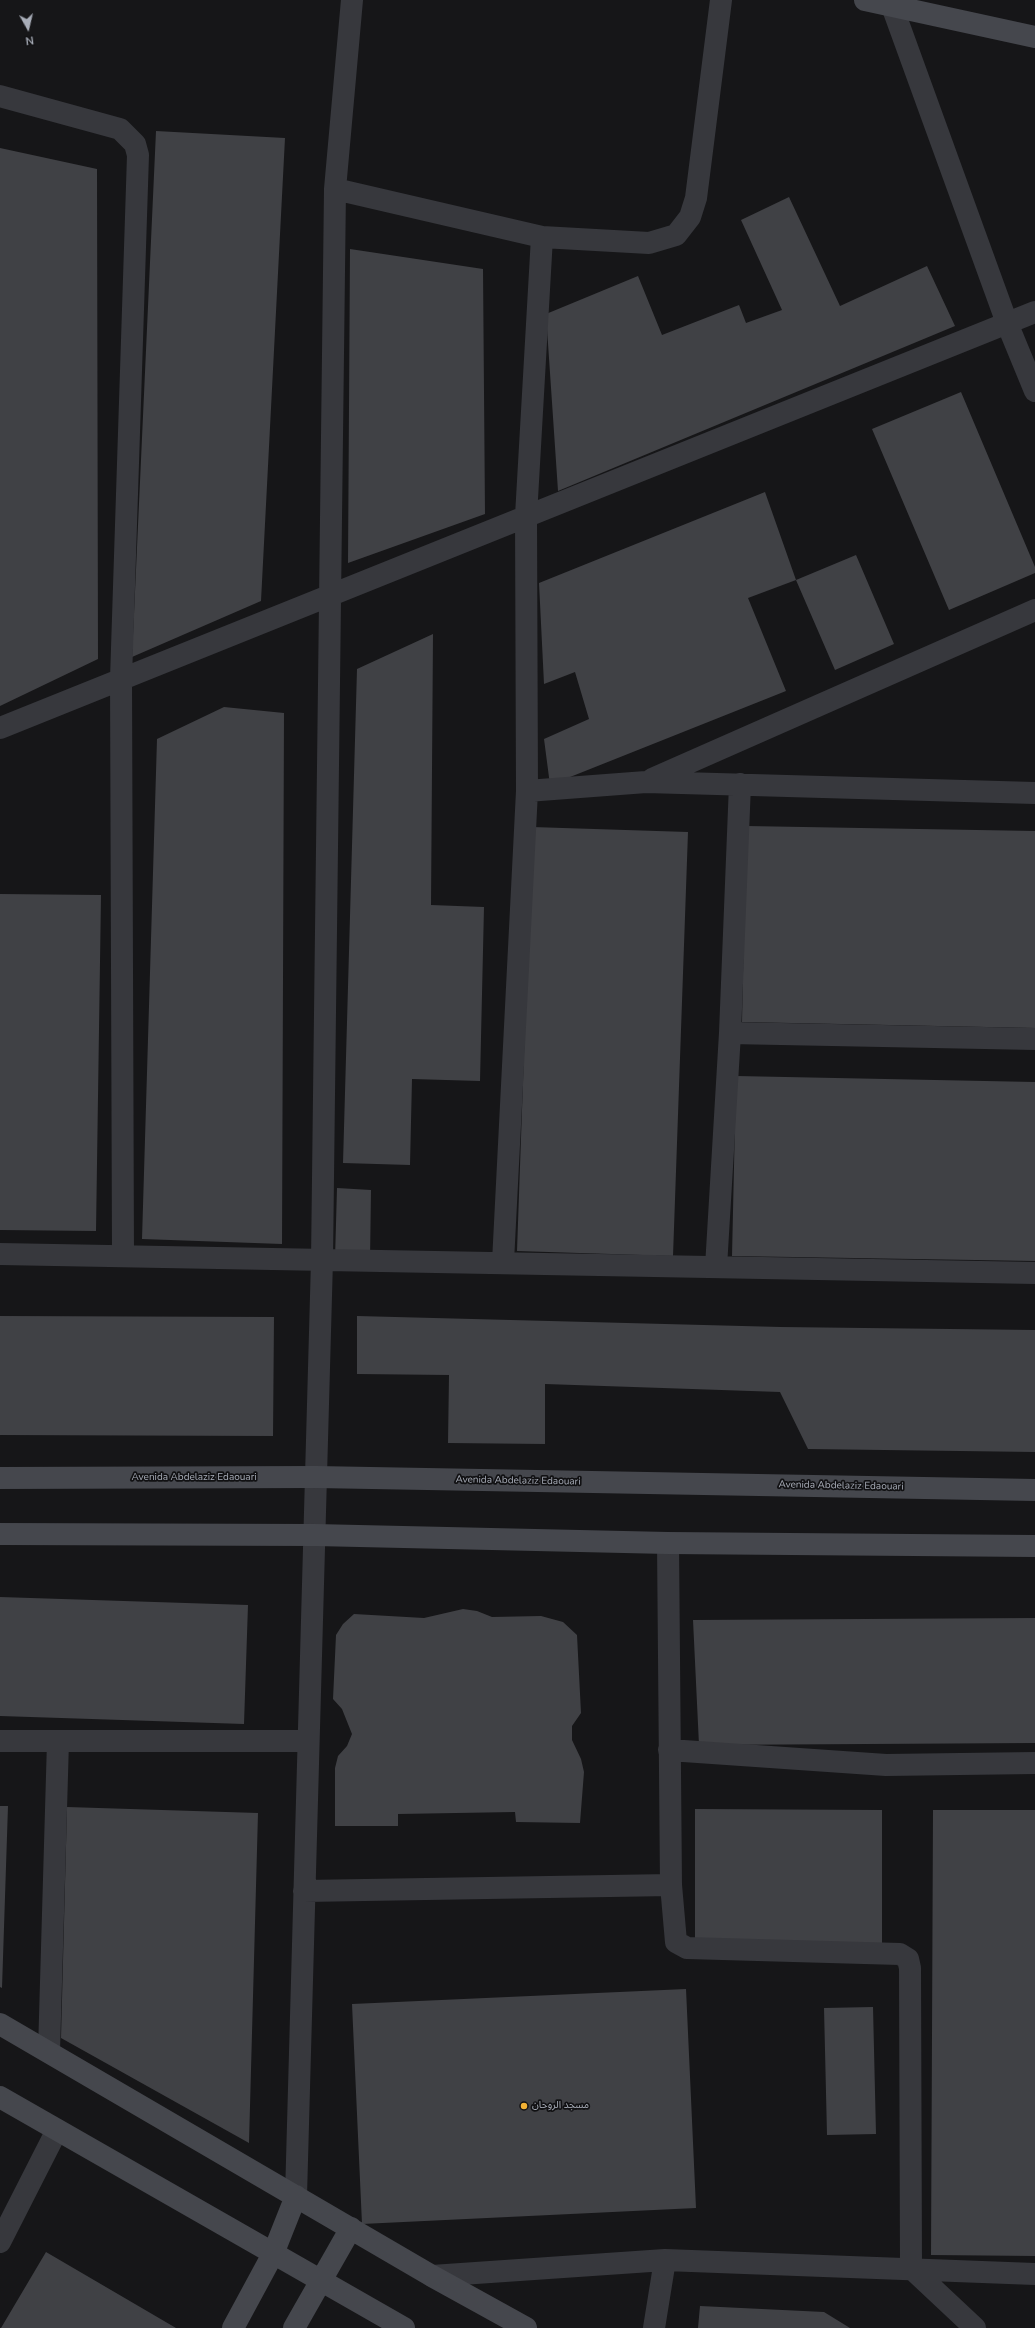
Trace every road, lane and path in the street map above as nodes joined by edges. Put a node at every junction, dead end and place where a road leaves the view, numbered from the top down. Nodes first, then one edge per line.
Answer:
1 (352, 0) edge
2 (721, 0) edge
3 (866, 0) edge
4 (892, 6) junction
5 (1035, 37) edge
6 (0, 96) edge
7 (335, 189) junction
8 (542, 237) junction
9 (1035, 312) edge
10 (1007, 323) junction
11 (1035, 391) edge
12 (526, 516) junction
13 (330, 595) junction
14 (1035, 610) edge
15 (121, 679) junction
16 (0, 728) edge
17 (646, 782) junction
18 (740, 784) junction
19 (527, 791) junction
20 (1035, 793) edge
21 (730, 1033) junction
22 (1035, 1039) edge
23 (0, 1254) edge
24 (123, 1255) junction
25 (322, 1260) junction
26 (503, 1262) junction
27 (716, 1266) junction
28 (1035, 1273) edge
29 (316, 1477) junction
30 (0, 1478) edge
31 (1035, 1490) edge
32 (0, 1534) edge
33 (315, 1535) junction
34 (668, 1543) junction
35 (1035, 1546) edge
36 (58, 1740) junction
37 (0, 1741) edge
38 (308, 1741) junction
39 (668, 1750) junction
40 (1035, 1763) edge
41 (670, 1885) junction
42 (304, 1890) junction
43 (0, 2024) edge
44 (49, 2051) junction
45 (0, 2097) edge
46 (57, 2130) junction
47 (296, 2196) junction
48 (351, 2228) junction
49 (0, 2242) edge
50 (273, 2254) junction
51 (665, 2260) junction
52 (911, 2268) junction
53 (1035, 2274) edge
54 (432, 2276) junction
55 (319, 2281) junction
56 (233, 2328) edge
57 (294, 2328) edge
58 (404, 2328) edge
59 (526, 2328) edge
60 (654, 2328) edge
61 (975, 2328) edge

1 - 7 street
2 - 8 street
3 - 4 street
4 - 5 street
4 - 10 street
6 - 15 street
7 - 8 street
7 - 13 street
8 - 12 street
9 - 10 street
10 - 11 street
10 - 12 street
12 - 13 street
12 - 19 street
13 - 15 street
13 - 25 street
14 - 17 street
15 - 16 street
15 - 24 street
17 - 18 street
17 - 19 street
18 - 20 street
18 - 21 street
19 - 26 street
21 - 22 street
21 - 27 street
23 - 24 street
24 - 25 street
25 - 26 street
25 - 29 street
26 - 27 street
27 - 28 street
29 - 30 street, Avenida Abdelaziz Edaouari
29 - 31 street, Avenida Abdelaziz Edaouari
29 - 33 street
32 - 33 street
33 - 34 street
33 - 38 street
34 - 35 street
34 - 39 street
36 - 37 street
36 - 38 street
36 - 44 street
38 - 42 street
39 - 40 street
39 - 41 street
41 - 42 street
41 - 52 street
42 - 47 street
43 - 44 street
44 - 47 street
45 - 46 street
46 - 49 street
46 - 50 street
47 - 48 street
47 - 50 street
48 - 54 street
48 - 55 street
50 - 55 street
50 - 56 street
51 - 52 street
51 - 54 street
51 - 60 street
52 - 53 street
52 - 61 street
54 - 59 street
55 - 57 street
55 - 58 street

